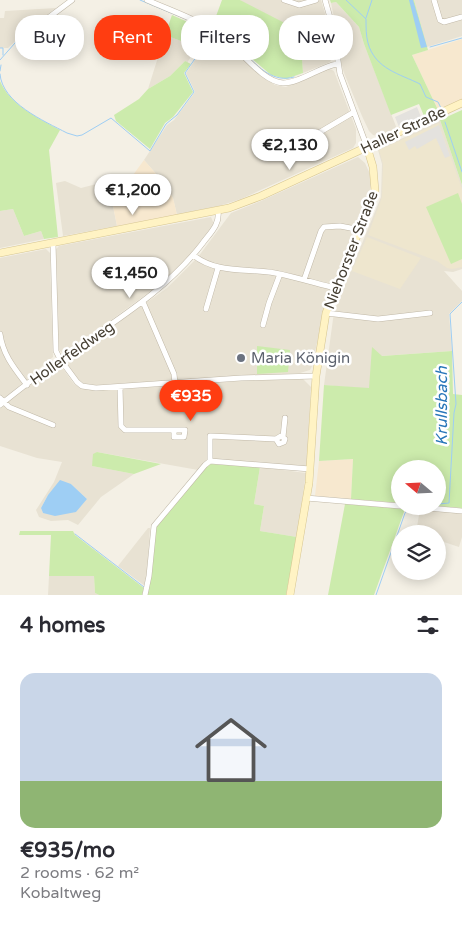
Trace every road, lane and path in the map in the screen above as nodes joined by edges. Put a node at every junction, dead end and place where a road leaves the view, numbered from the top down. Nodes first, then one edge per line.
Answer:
1 (72, 0) edge
2 (147, 0) edge
3 (284, 0) edge
4 (316, 0) edge
5 (326, 0) edge
6 (434, 0) edge
7 (52, 15) edge
8 (462, 17) edge
9 (338, 64) junction
10 (462, 104) edge
11 (354, 112) junction
12 (367, 147) junction
13 (278, 157) dead end
14 (218, 211) junction
15 (361, 230) junction
16 (53, 243) junction
17 (0, 253) edge
18 (194, 255) junction
19 (218, 268) junction
20 (280, 274) junction
21 (304, 280) junction
22 (335, 288) junction
23 (143, 302) junction
24 (206, 309) dead end
25 (326, 312) junction
26 (430, 313) dead end
27 (263, 325) dead end
28 (0, 334) edge
29 (60, 359) junction
30 (316, 376) junction
31 (175, 382) junction
32 (26, 385) junction
33 (120, 387) junction
34 (1, 402) edge
35 (285, 418) dead end
36 (53, 425) dead end
37 (174, 430) dead end
38 (210, 461) junction
39 (310, 469) junction
40 (306, 498) junction
41 (391, 505) edge
42 (446, 510) edge
43 (462, 511) edge
44 (145, 595) edge
45 (290, 595) edge

1 - 7 street
2 - 9 street
3 - 4 street
5 - 9 street, Niehorster Straße
6 - 8 street
9 - 11 street, Niehorster Straße
10 - 12 street, Haller Straße
11 - 12 street, Niehorster Straße
11 - 13 street
12 - 14 street, Haller Straße
12 - 15 street, Niehorster Straße
14 - 16 street, Haller Straße
14 - 18 street, Hollerfeldweg
15 - 21 street
15 - 22 street, Niehorster Straße
16 - 17 street, Haller Straße
16 - 29 street
18 - 19 street
18 - 23 street, Hollerfeldweg
19 - 20 street
19 - 24 street
20 - 21 street
20 - 27 street
21 - 22 street
22 - 25 street, Niehorster Straße
23 - 29 street, Hollerfeldweg
23 - 31 street
25 - 26 street
25 - 30 street, Niehorster Straße
28 - 32 street
29 - 32 street, Hollerfeldweg
29 - 33 street
30 - 31 street
30 - 39 street, Niehorster Straße
31 - 33 street
32 - 34 street, Hollerfeldweg
33 - 37 street
34 - 36 street
35 - 38 street
38 - 39 street
38 - 44 street
39 - 40 street, Niehorster Straße
40 - 41 street
40 - 45 street, Niehorster Straße
42 - 43 street

